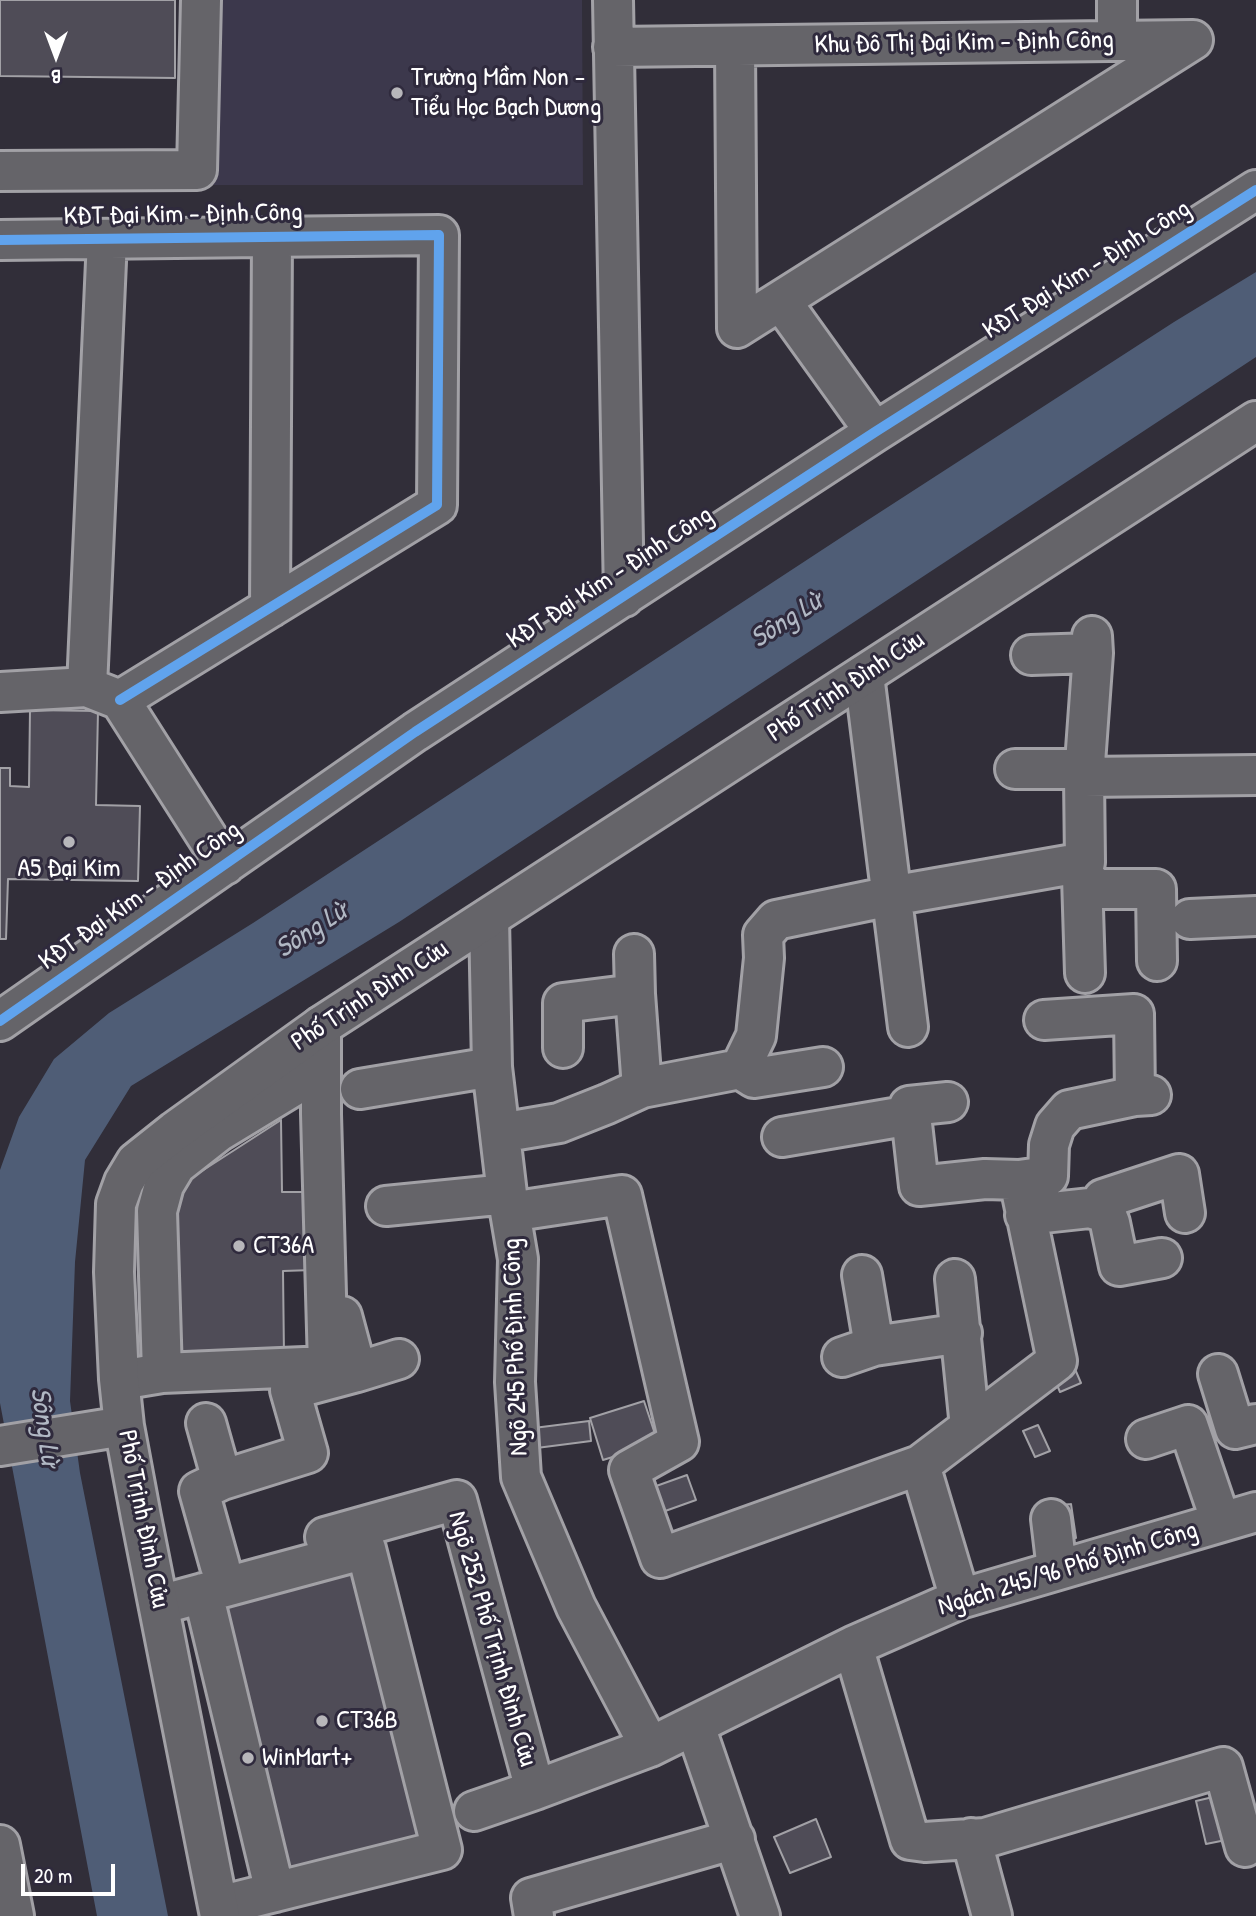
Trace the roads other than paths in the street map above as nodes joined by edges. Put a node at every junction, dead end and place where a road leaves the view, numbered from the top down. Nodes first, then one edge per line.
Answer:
1 (201, 0) edge
2 (613, 0) edge
3 (1117, 0) edge
4 (1117, 41) junction
5 (735, 46) junction
6 (613, 47) junction
7 (0, 171) edge
8 (1256, 190) edge
9 (272, 237) junction
10 (107, 239) junction
11 (0, 240) edge
12 (780, 301) junction
13 (1256, 421) edge
14 (875, 432) junction
15 (624, 597) junction
16 (270, 608) junction
17 (1031, 655) dead end
18 (864, 675) junction
19 (0, 692) edge
20 (104, 694) junction
21 (1015, 769) dead end
22 (1084, 773) junction
23 (1256, 775) edge
24 (225, 865) junction
25 (1084, 869) junction
26 (891, 896) junction
27 (1256, 915) edge
28 (489, 918) junction
29 (1190, 919) dead end
30 (634, 954) dead end
31 (1157, 961) dead end
32 (1085, 973) dead end
33 (635, 993) junction
34 (1044, 1020) dead end
35 (0, 1021) edge
36 (321, 1026) junction
37 (908, 1027) dead end
38 (564, 1048) dead end
39 (492, 1067) junction
40 (823, 1067) dead end
41 (740, 1069) junction
42 (320, 1070) junction
43 (642, 1087) junction
44 (360, 1089) dead end
45 (948, 1102) dead end
46 (911, 1115) junction
47 (500, 1133) junction
48 (782, 1137) dead end
49 (1022, 1197) junction
50 (509, 1203) junction
51 (386, 1206) dead end
52 (1107, 1213) junction
53 (1185, 1213) dead end
54 (1162, 1258) dead end
55 (862, 1275) dead end
56 (955, 1279) dead end
57 (340, 1308) dead end
58 (962, 1333) junction
59 (399, 1359) dead end
60 (357, 1372) junction
61 (162, 1373) junction
62 (1218, 1374) dead end
63 (119, 1379) junction
64 (206, 1423) dead end
65 (970, 1427) junction
66 (107, 1428) junction
67 (1253, 1435) edge
68 (1146, 1439) dead end
69 (0, 1446) edge
70 (920, 1465) junction
71 (222, 1480) junction
72 (1238, 1517) edge
73 (1051, 1519) dead end
74 (372, 1524) junction
75 (1057, 1570) junction
76 (212, 1580) junction
77 (156, 1595) junction
78 (960, 1599) junction
79 (853, 1646) junction
80 (695, 1726) junction
81 (650, 1747) junction
82 (535, 1790) junction
83 (456, 1836) junction
84 (971, 1838) junction
85 (735, 1839) junction
86 (0, 1846) edge
87 (1245, 1847) dead end
88 (275, 1892) junction
89 (226, 1913) edge
90 (13, 1916) edge
91 (534, 1916) edge
92 (760, 1916) edge
93 (992, 1916) edge

1 - 7 street
2 - 6 street, KĐT Đại Kim - Định Công
3 - 4 street
4 - 5 street, Khu Đô Thị Đại Kim - Định Công
4 - 12 street, Khu Đô Thị Đại Kim - Định Công
5 - 6 street, Khu Đô Thị Đại Kim - Định Công
5 - 12 street
6 - 15 street, KĐT Đại Kim - Định Công
8 - 14 street, KĐT Đại Kim - Định Công
9 - 10 street, KĐT Đại Kim - Định Công
9 - 16 street, KĐT Đại Kim - Định Công
9 - 16 street, KĐT Đại Kim - Định Công
10 - 11 street, KĐT Đại Kim - Định Công
10 - 20 street, KĐT Đại Kim - Định Công
12 - 14 street
13 - 18 street, Phố Trịnh Đình Cửu
14 - 15 street, KĐT Đại Kim - Định Công
15 - 24 street, KĐT Đại Kim - Định Công
16 - 20 street, KĐT Đại Kim - Định Công
17 - 22 street
18 - 26 street
18 - 28 street, Phố Trịnh Đình Cửu
19 - 20 street, KĐT Đại Kim - Định Công
20 - 24 street, KĐT Đại Kim - Định Công
21 - 22 street
22 - 23 street
22 - 25 street
24 - 35 street, KĐT Đại Kim - Định Công
25 - 26 street
25 - 31 street
25 - 32 street
26 - 37 street
26 - 41 street
27 - 29 street
28 - 36 street, Phố Trịnh Đình Cửu
28 - 39 street, Ngõ 245 Phố Định Công
30 - 33 street
33 - 38 street
33 - 43 street
34 - 49 street
36 - 42 street
36 - 63 street, Phố Trịnh Đình Cửu
39 - 44 street
39 - 47 street, Ngõ 245 Phố Định Công
40 - 41 street
41 - 43 street
42 - 61 street
42 - 61 street
43 - 47 street
45 - 46 street
46 - 48 street
46 - 49 street
47 - 50 street, Ngõ 245 Phố Định Công
49 - 52 street
49 - 65 street
50 - 51 street
50 - 70 street
50 - 81 street, Ngõ 245 Phố Định Công
52 - 53 street
52 - 54 street
55 - 58 street
56 - 58 street
57 - 60 street
58 - 65 street
59 - 60 street
60 - 71 street
61 - 63 street
62 - 67 street
63 - 66 street, Phố Trịnh Đình Cửu
64 - 71 street
65 - 70 street
66 - 69 street
66 - 77 street, Phố Trịnh Đình Cửu
68 - 72 street
70 - 78 street
71 - 76 street
72 - 75 street, Ngách 245/96 Phố Định Công
73 - 75 street
74 - 76 street, Ngõ 252 Phố Trịnh Đình Cửu
74 - 82 street, Ngõ 252 Phố Trịnh Đình Cửu
74 - 83 street
75 - 78 street, Ngách 245/96 Phố Định Công
76 - 77 street
76 - 88 street
76 - 88 street
77 - 89 street, Phố Trịnh Đình Cửu
78 - 79 street, Ngách 245/96 Phố Định Công
79 - 80 street, Ngách 245/96 Phố Định Công
79 - 84 street
80 - 81 street
80 - 85 street
81 - 82 street
82 - 83 street
83 - 89 street
84 - 87 street
84 - 93 street
85 - 91 street
85 - 92 street
86 - 90 street
88 - 89 street

